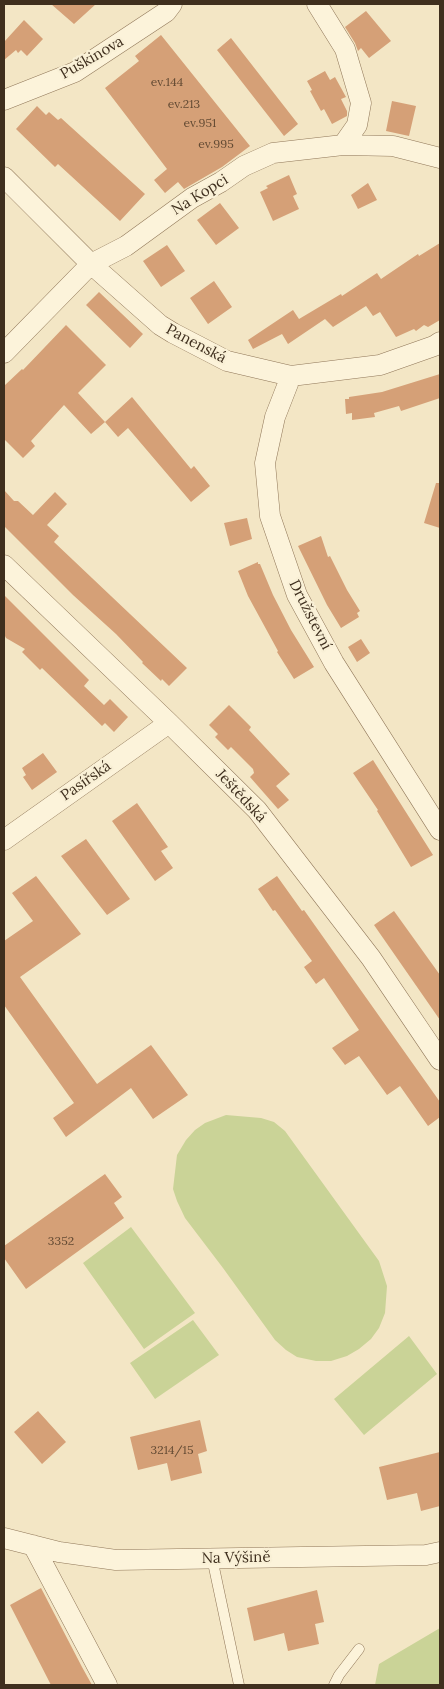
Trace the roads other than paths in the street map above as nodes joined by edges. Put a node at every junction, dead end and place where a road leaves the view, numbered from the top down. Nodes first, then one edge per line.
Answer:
1 (172, 4) edge
2 (317, 4) edge
3 (4, 100) edge
4 (343, 145) junction
5 (440, 158) edge
6 (4, 177) edge
7 (91, 264) junction
8 (440, 342) edge
9 (4, 353) edge
10 (291, 376) junction
11 (4, 564) edge
12 (169, 723) junction
13 (440, 830) edge
14 (4, 840) edge
15 (440, 1060) edge
16 (4, 1538) edge
17 (32, 1545) junction
18 (440, 1552) edge
19 (212, 1558) junction
20 (359, 1649) dead end
21 (108, 1685) edge
22 (239, 1685) edge
23 (334, 1685) edge

1 - 3 street, Puškinova
2 - 4 street
4 - 5 street, Na Kopci
4 - 7 street, Na Kopci
6 - 7 street, Panenská
7 - 9 street, Na Kopci
7 - 10 street, Panenská
8 - 10 street, Panenská
10 - 13 street, Družstevní
11 - 12 street, Ještědská
12 - 14 street, Pasířská
12 - 15 street, Ještědská
16 - 17 street, Na Výšině
17 - 19 street, Na Výšině
17 - 21 street
18 - 19 street, Na Výšině
19 - 22 lane
20 - 23 lane

